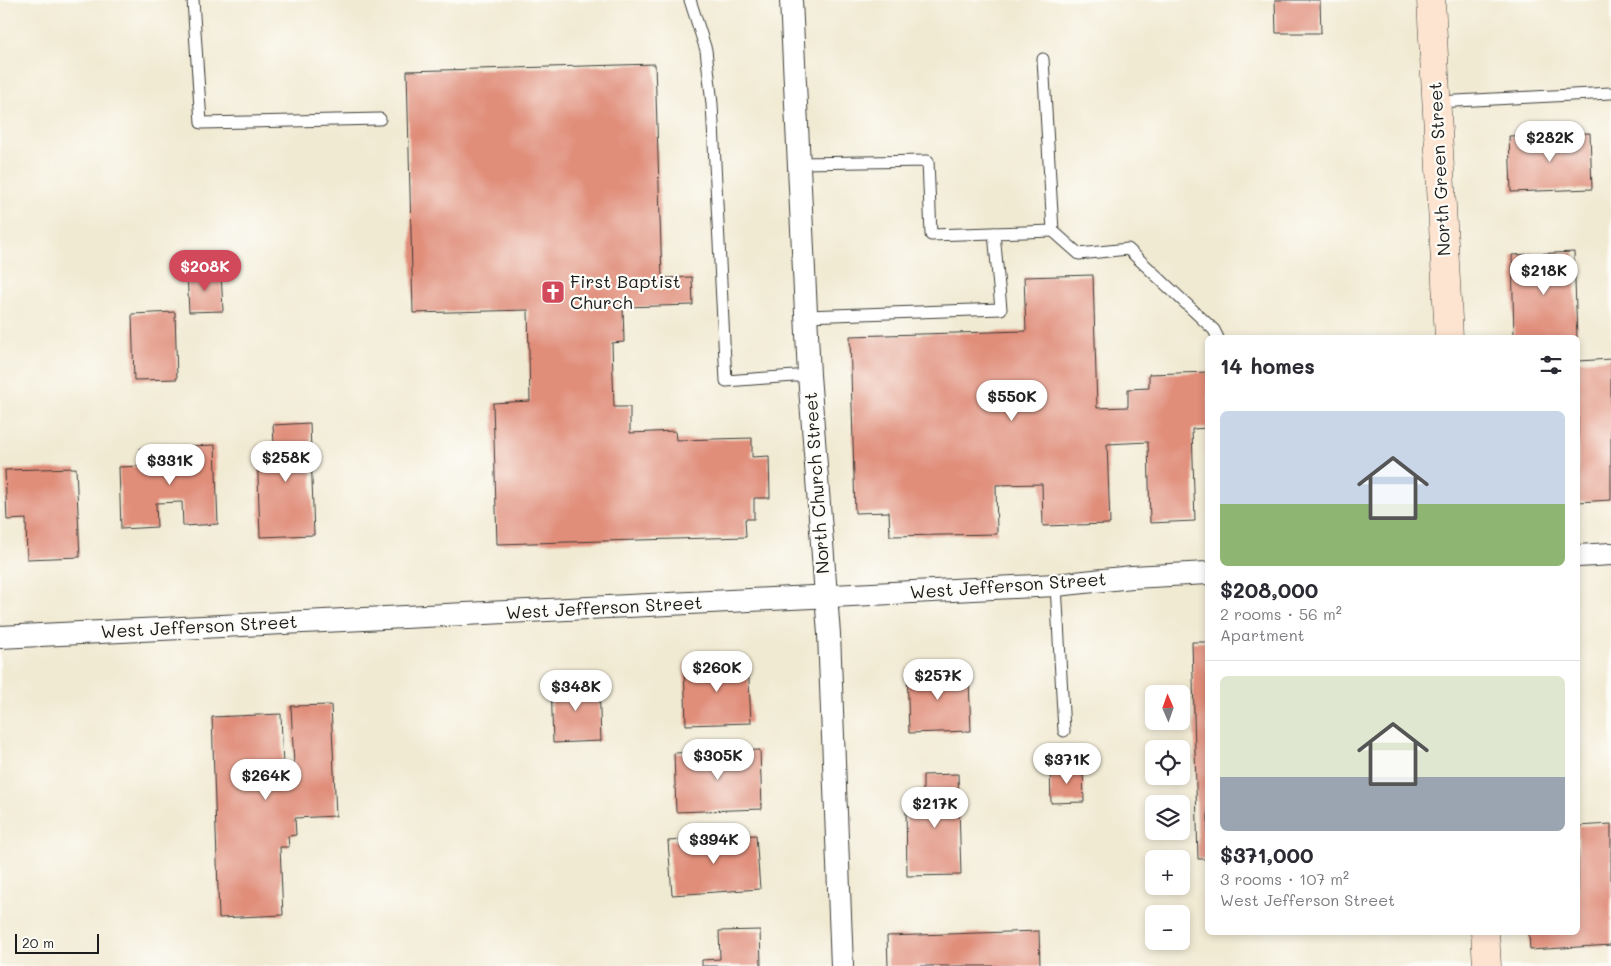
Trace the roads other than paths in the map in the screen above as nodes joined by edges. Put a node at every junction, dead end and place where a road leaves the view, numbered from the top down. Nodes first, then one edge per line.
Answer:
1 (193, 0) edge
2 (690, 0) edge
3 (791, 0) edge
4 (1431, 0) edge
5 (1043, 59) dead end
6 (1611, 93) edge
7 (1437, 102) junction
8 (380, 119) dead end
9 (799, 163) junction
10 (1053, 231) junction
11 (994, 233) junction
12 (806, 316) junction
13 (1216, 335) edge
14 (1449, 335) edge
15 (809, 375) junction
16 (1611, 554) edge
17 (1580, 556) edge
18 (1205, 572) edge
19 (1056, 585) junction
20 (826, 597) junction
21 (0, 637) edge
22 (1064, 731) dead end
23 (1485, 935) edge
24 (842, 966) edge
25 (1487, 966) edge

1 - 8 lane
2 - 15 lane
3 - 9 street, North Church Street
4 - 7 street, North Green Street
5 - 10 lane
6 - 7 lane
7 - 14 street, North Green Street
9 - 11 lane
9 - 12 street, North Church Street
10 - 11 lane
10 - 13 lane
11 - 12 lane
12 - 15 street, North Church Street
15 - 20 street, North Church Street
16 - 17 street
18 - 19 street, West Jefferson Street
19 - 20 street, West Jefferson Street
19 - 22 lane
20 - 21 street, West Jefferson Street
20 - 24 street, North Church Street
23 - 25 street

